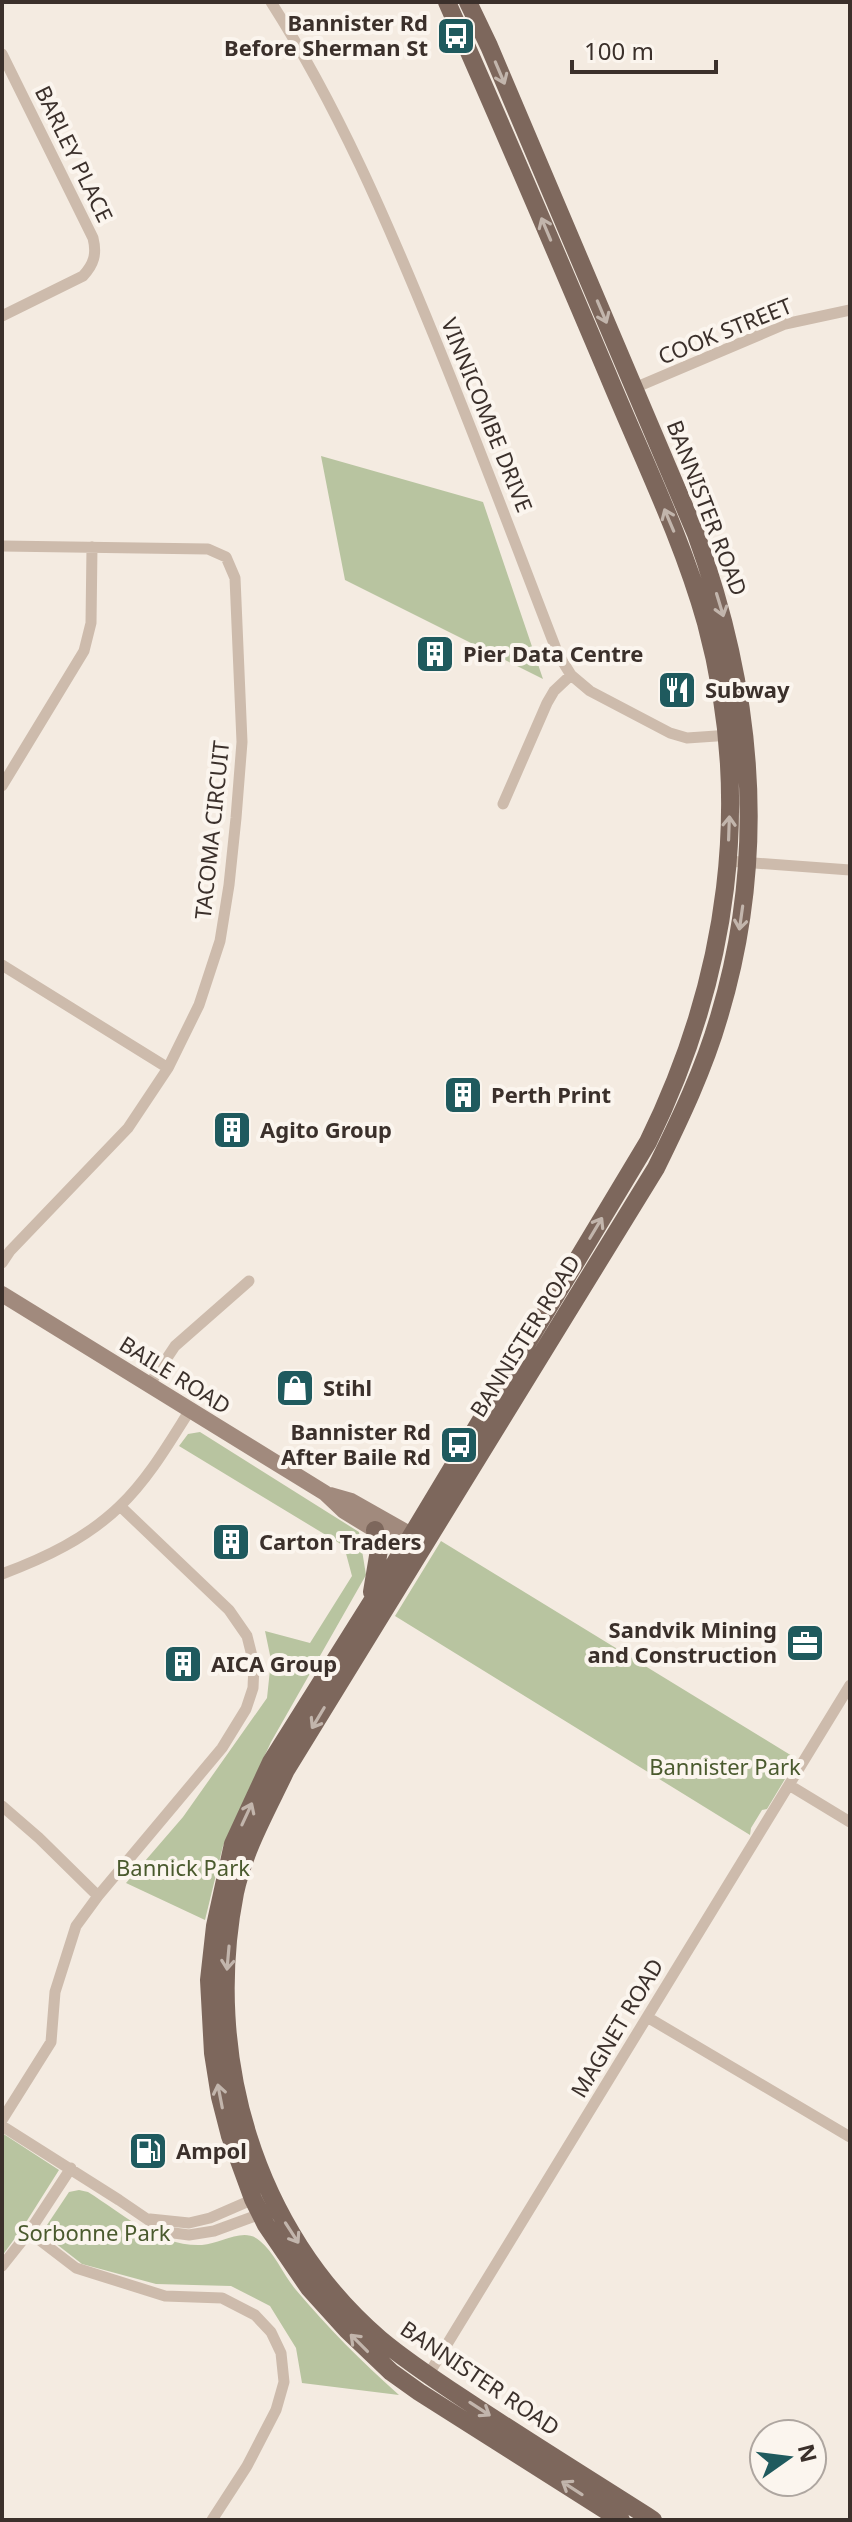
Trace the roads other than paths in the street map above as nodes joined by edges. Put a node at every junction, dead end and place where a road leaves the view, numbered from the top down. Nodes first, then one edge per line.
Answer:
1 (271, 2) edge
2 (447, 2) edge
3 (468, 2) edge
4 (2, 54) edge
5 (850, 310) edge
6 (2, 316) edge
7 (625, 392) junction
8 (2, 546) edge
9 (92, 547) junction
10 (571, 675) junction
11 (745, 734) junction
12 (726, 736) junction
13 (2, 786) edge
14 (503, 804) dead end
15 (738, 862) junction
16 (850, 870) edge
17 (2, 965) edge
18 (168, 1068) junction
19 (2, 1263) edge
20 (249, 1281) dead end
21 (2, 1294) edge
22 (149, 1385) junction
23 (190, 1410) junction
24 (325, 1493) junction
25 (120, 1506) junction
26 (375, 1530) junction
27 (414, 1545) junction
28 (2, 1574) edge
29 (371, 1603) junction
30 (850, 1685) edge
31 (789, 1785) junction
32 (2, 1806) edge
33 (850, 1822) edge
34 (98, 1896) junction
35 (647, 2017) junction
36 (2, 2123) edge
37 (850, 2137) edge
38 (71, 2168) junction
39 (265, 2203) junction
40 (29, 2232) junction
41 (2, 2266) edge
42 (428, 2375) junction
43 (419, 2392) junction
44 (212, 2520) edge
45 (621, 2520) edge
46 (653, 2520) edge

1 - 10 street, VINNICOMBE DRIVE
7 -> 2 main road, BANNISTER ROAD
3 -> 7 main road, BANNISTER ROAD
4 - 6 street, BARLEY PLACE
5 - 7 street, COOK STREET
7 -> 11 main road, BANNISTER ROAD
12 -> 7 main road, BANNISTER ROAD
8 - 9 street, TACOMA CIRCUIT
9 - 13 street
9 - 18 street, TACOMA CIRCUIT
10 - 12 street, VINNICOMBE DRIVE
10 - 14 street
11 - 12 street, VINNICOMBE DRIVE
11 - 15 main road, BANNISTER ROAD
15 -> 12 main road, BANNISTER ROAD
15 - 16 street
15 - 27 main road, BANNISTER ROAD
17 - 18 street
18 - 19 street, TACOMA CIRCUIT
20 - 22 street
21 - 22 street, BAILE ROAD
22 - 23 street, BAILE ROAD
23 - 24 street, BAILE ROAD
23 - 25 street
24 - 26 street, BAILE ROAD
24 - 27 street, BAILE ROAD
25 - 28 street
25 - 34 street
26 - 27 street, BAILE ROAD
26 - 29 main road
27 - 29 main road, BANNISTER ROAD
27 -> 39 main road, BANNISTER ROAD
39 -> 29 main road, BANNISTER ROAD
30 - 31 street, MAGNET ROAD
31 - 33 street
31 - 35 street, MAGNET ROAD
32 - 34 street
34 - 36 street
35 - 37 street
35 - 42 street, MAGNET ROAD
36 - 38 street
38 - 39 street
38 - 40 street
39 -> 42 main road, BANNISTER ROAD
43 -> 39 main road, BANNISTER ROAD
40 - 41 street
40 - 44 street
42 - 43 street, MAGNET ROAD
42 -> 46 main road, BANNISTER ROAD
45 -> 43 main road, BANNISTER ROAD

